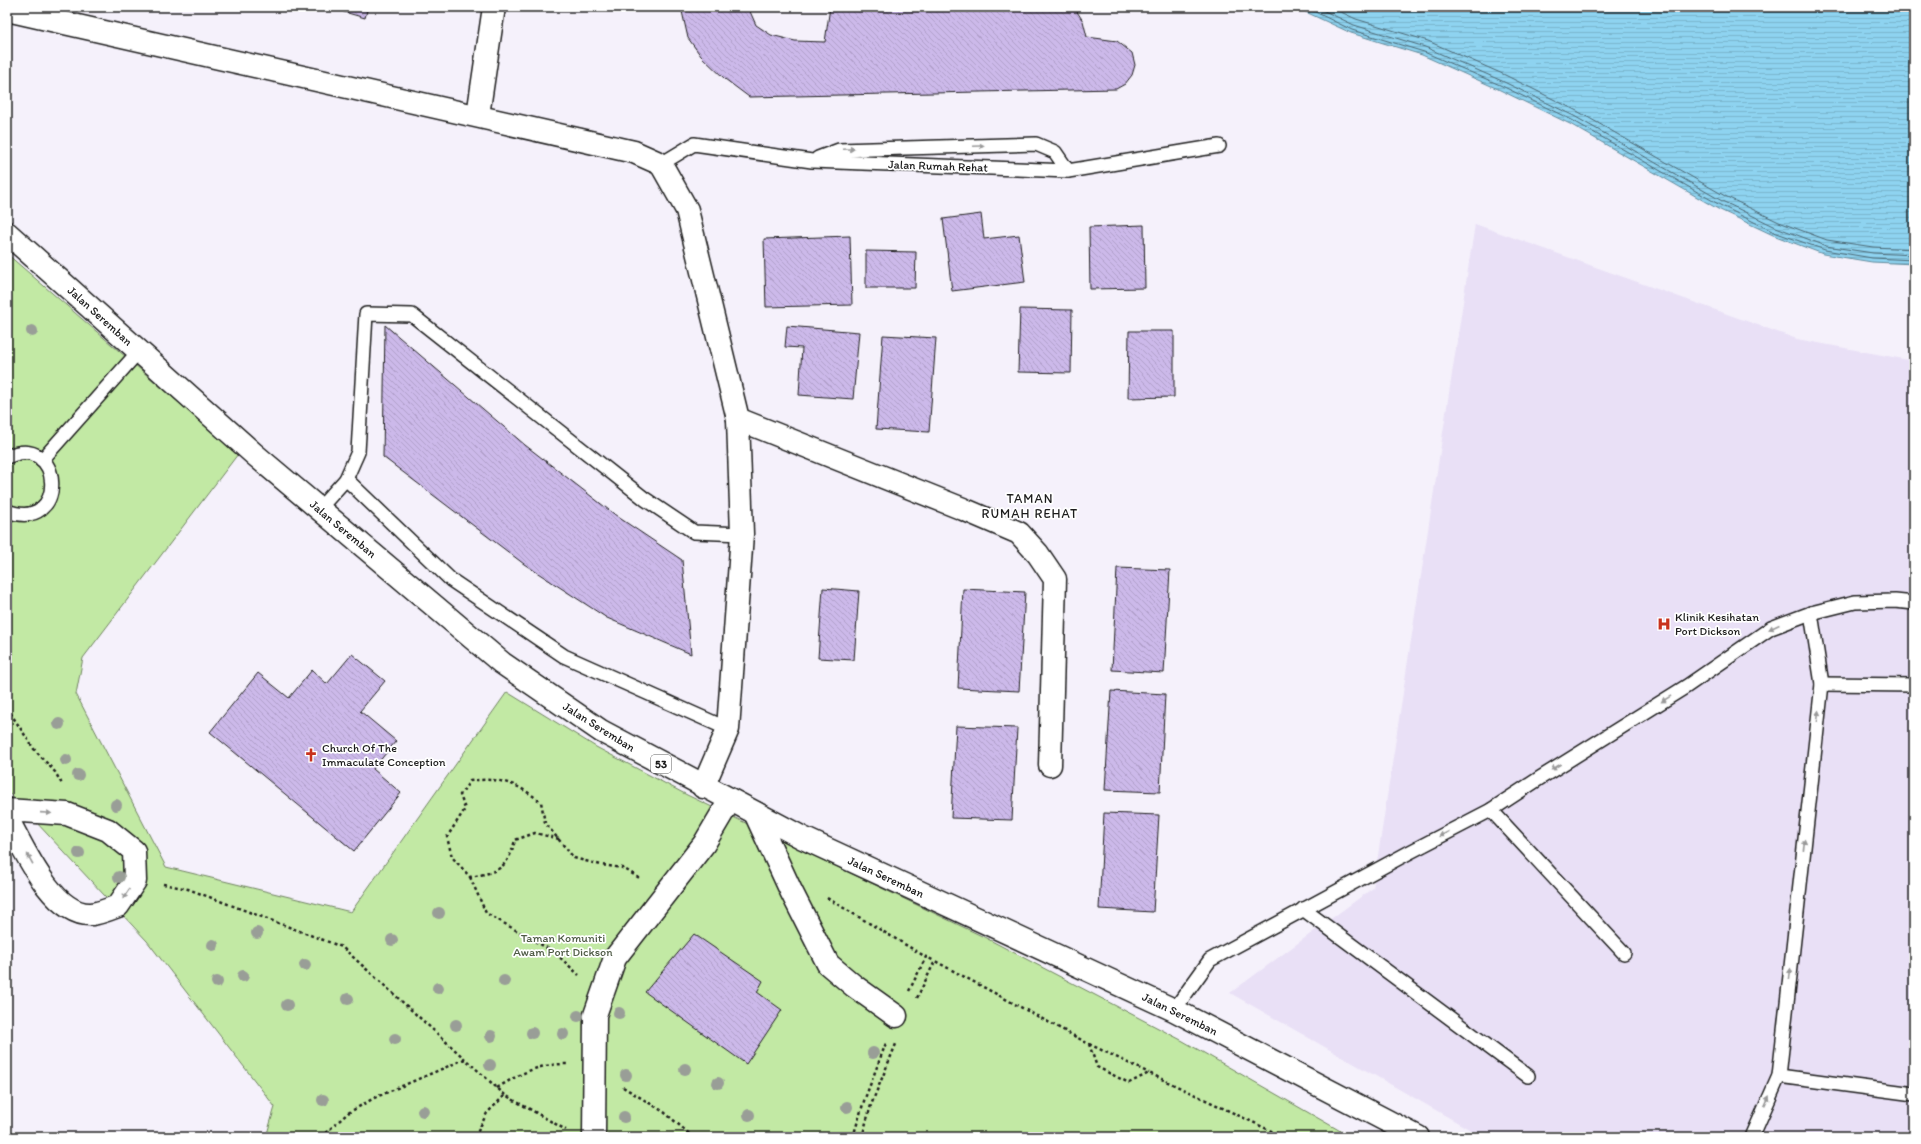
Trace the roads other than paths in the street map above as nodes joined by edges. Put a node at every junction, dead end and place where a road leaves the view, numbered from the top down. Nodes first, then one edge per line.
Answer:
1 (494, 7) edge
2 (7, 10) edge
3 (478, 115) junction
4 (1219, 146) dead end
5 (812, 161) junction
6 (661, 164) junction
7 (1068, 171) junction
8 (7, 233) edge
9 (139, 351) junction
10 (738, 420) junction
11 (7, 457) edge
12 (42, 460) junction
13 (346, 479) junction
14 (319, 509) junction
15 (7, 511) edge
16 (742, 534) junction
17 (1914, 603) edge
18 (1811, 613) junction
19 (1822, 684) junction
20 (1914, 685) edge
21 (728, 729) junction
22 (1050, 765) dead end
23 (703, 787) junction
24 (730, 800) junction
25 (7, 810) edge
26 (1491, 810) junction
27 (755, 814) junction
28 (7, 818) edge
29 (1303, 909) junction
30 (1624, 953) dead end
31 (1174, 1010) junction
32 (896, 1016) road end
33 (1528, 1076) dead end
34 (1778, 1076) junction
35 (1914, 1094) edge
36 (594, 1137) edge
37 (1418, 1137) edge
38 (1752, 1137) edge

1 - 3 street
2 - 3 street
3 - 6 street
4 - 7 lane, Jalan Rumah Rehat
5 - 6 lane, Jalan Rumah Rehat
5 - 7 lane, Jalan Rumah Rehat
5 -> 7 lane
6 - 10 street
8 - 9 street, Jalan Seremban / 53
9 - 12 lane
9 - 14 street, Jalan Seremban / 53
10 - 16 street
10 - 22 street
11 - 12 lane
12 - 15 lane
13 - 14 lane
13 - 16 lane
13 - 21 lane
14 - 23 street, Jalan Seremban / 53
16 - 21 street
17 - 18 lane
18 - 19 lane
18 -> 26 lane
19 - 20 lane
34 -> 19 lane
21 - 23 street
23 - 24 street, Jalan Seremban / 53
24 - 27 street, Jalan Seremban / 53
24 - 36 street
25 -> 28 street
26 -> 29 lane
26 - 30 lane
27 - 31 street, Jalan Seremban / 53
27 - 32 street
29 - 31 lane
29 - 33 lane
31 - 37 street, Jalan Seremban / 53
34 - 35 lane
38 -> 34 lane

